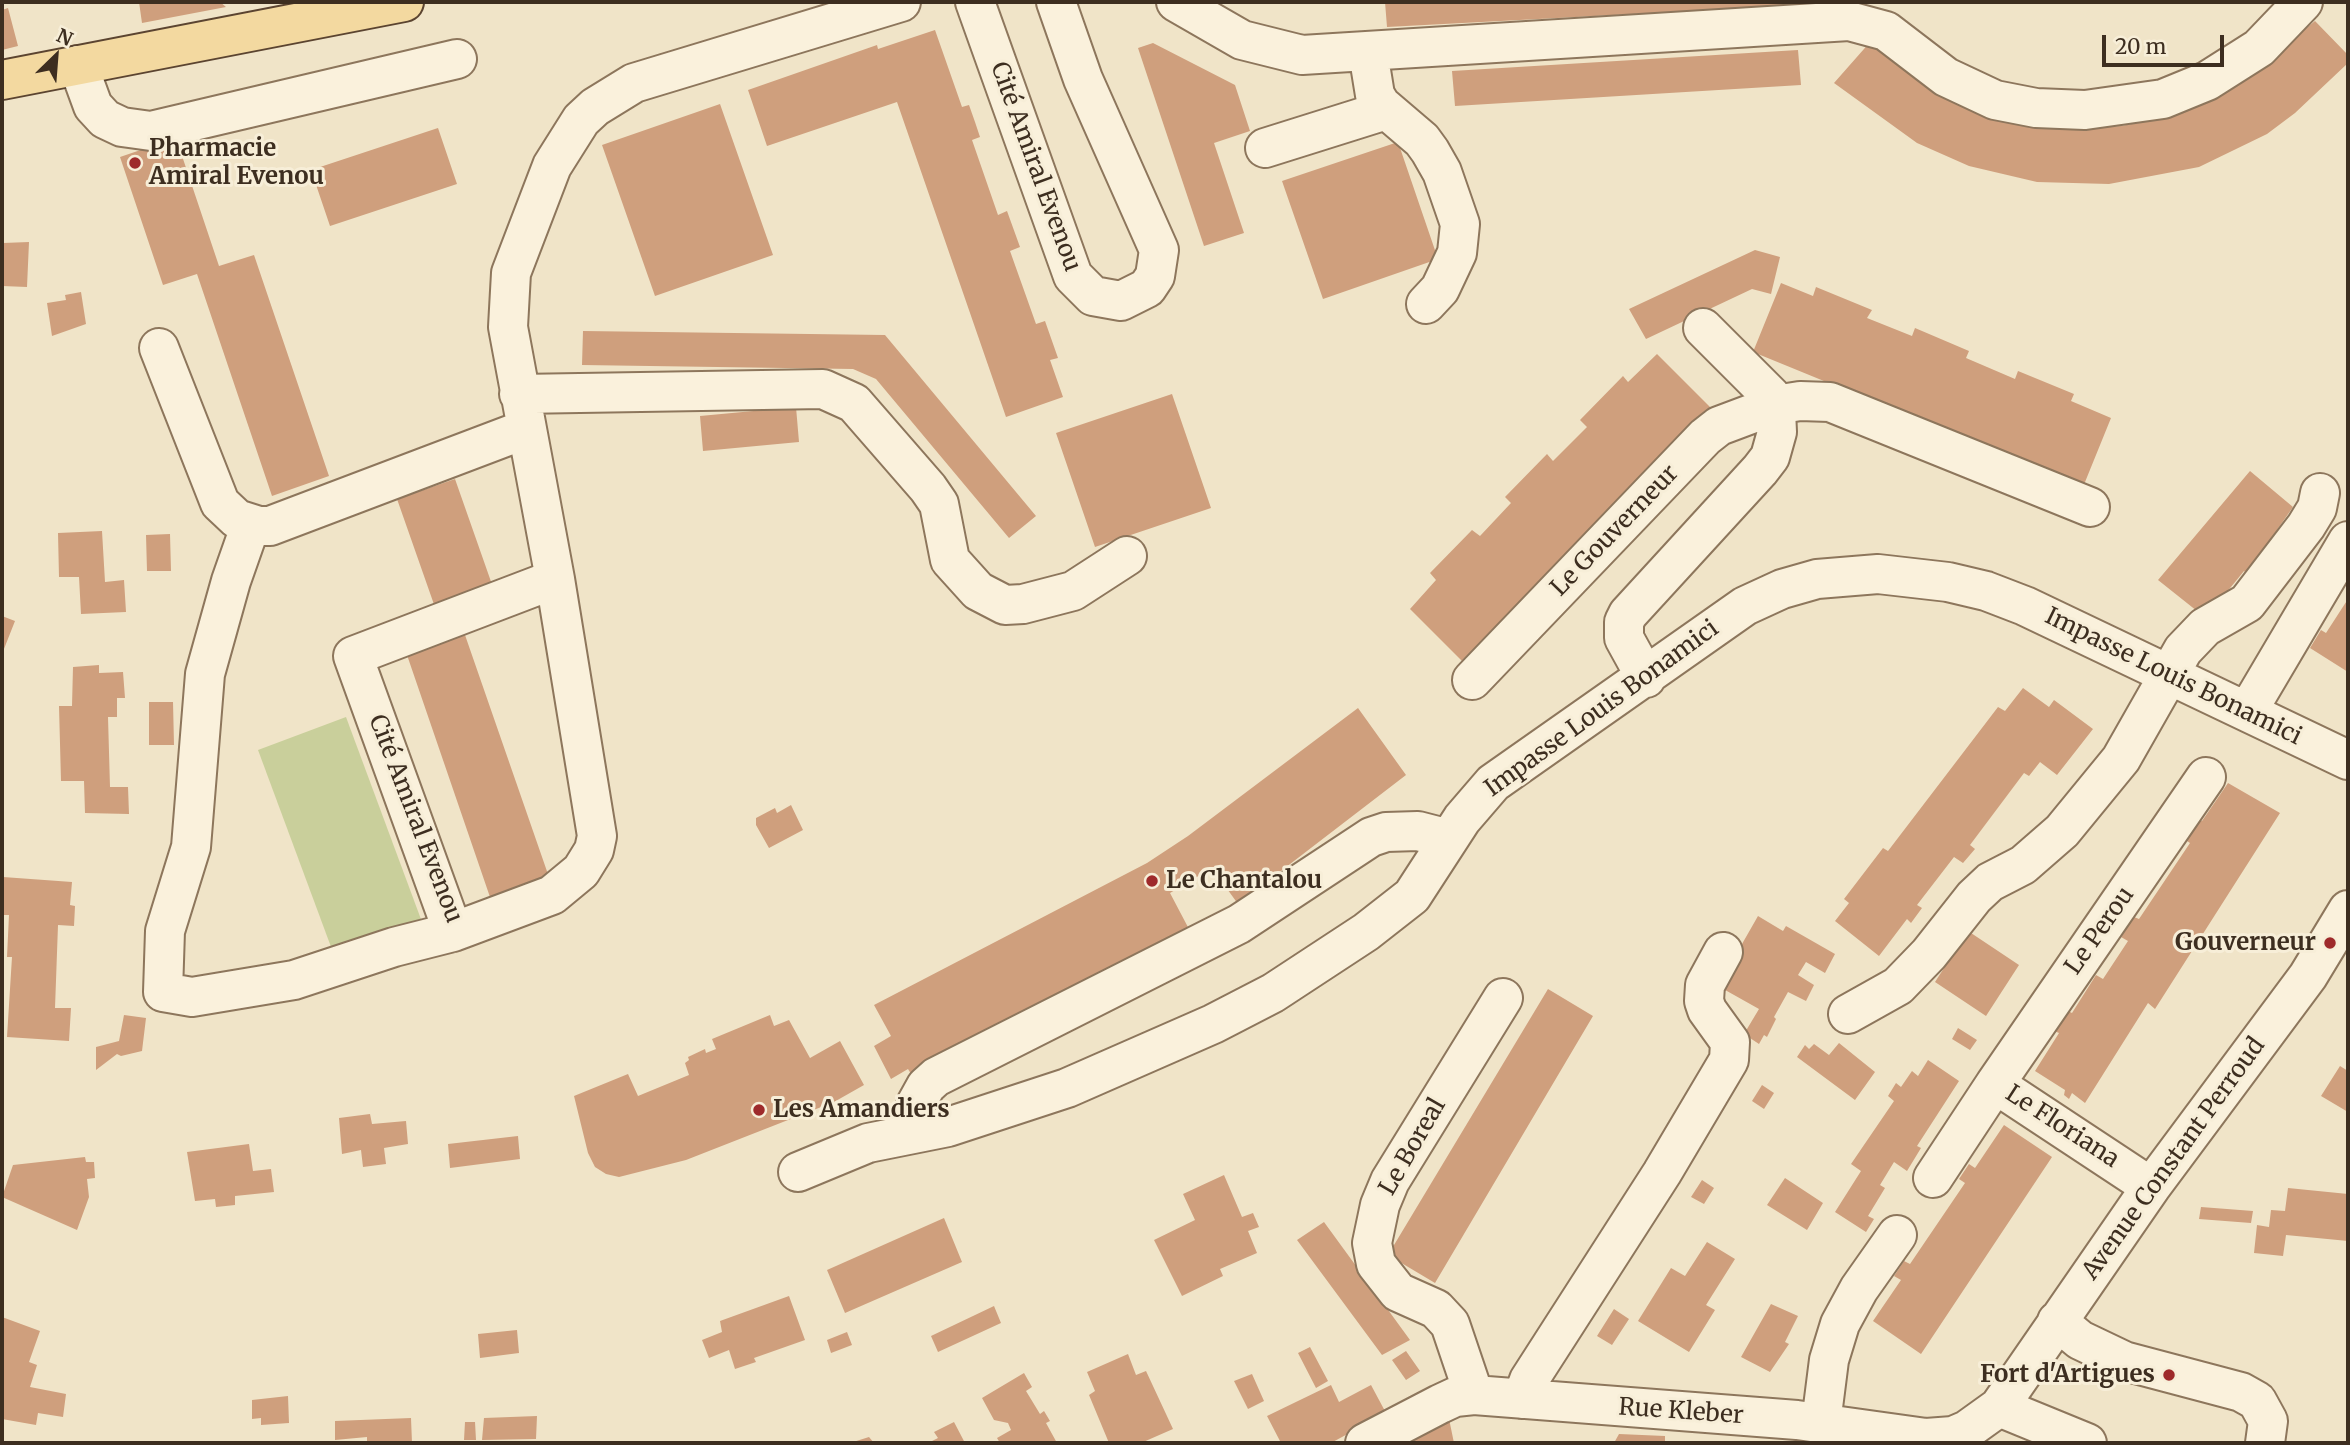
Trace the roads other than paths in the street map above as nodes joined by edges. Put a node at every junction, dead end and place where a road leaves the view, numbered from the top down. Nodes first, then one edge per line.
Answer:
1 (404, 2) edge
2 (901, 2) edge
3 (975, 2) edge
4 (1056, 2) edge
5 (1176, 2) edge
6 (2303, 2) edge
7 (1368, 52) junction
8 (457, 59) dead end
9 (78, 65) junction
10 (2, 80) edge
11 (1386, 110) junction
12 (1265, 148) dead end
13 (1426, 304) dead end
14 (1703, 328) dead end
15 (159, 348) dead end
16 (1775, 405) junction
17 (522, 411) junction
18 (2320, 493) dead end
19 (2090, 508) dead end
20 (251, 524) junction
21 (2348, 541) edge
22 (1127, 556) dead end
23 (555, 579) junction
24 (2170, 675) junction
25 (1646, 678) junction
26 (1472, 680) dead end
27 (2247, 712) junction
28 (2348, 760) edge
29 (2206, 777) dead end
30 (1449, 839) junction
31 (2348, 911) edge
32 (453, 932) junction
33 (1723, 952) dead end
34 (1503, 998) dead end
35 (1848, 1014) dead end
36 (1995, 1084) junction
37 (916, 1132) junction
38 (798, 1172) dead end
39 (1933, 1178) dead end
40 (2151, 1187) junction
41 (1897, 1235) dead end
42 (2057, 1321) junction
43 (1474, 1395) junction
44 (1522, 1399) junction
45 (1999, 1407) junction
46 (1821, 1423) junction
47 (1365, 1443) edge
48 (2087, 1443) edge
49 (2265, 1443) edge

1 - 9 main road
2 - 17 street, Cité Amiral Evenou
3 - 4 street, Cité Amiral Evenou
5 - 7 street
6 - 7 street
7 - 11 street
8 - 9 street
9 - 10 main road
11 - 12 street
11 - 13 street
14 - 16 street
15 - 20 street
16 - 19 street, Le Gouverneur
16 - 25 street
16 - 26 street, Le Gouverneur
17 - 20 street
17 - 22 street
17 - 23 street, Cité Amiral Evenou
18 - 24 street
20 - 32 street
21 - 27 street
23 - 32 street, Cité Amiral Evenou
23 - 32 street, Cité Amiral Evenou
24 - 25 street, Impasse Louis Bonamici
24 - 27 street, Impasse Louis Bonamici
24 - 35 street
25 - 30 street, Impasse Louis Bonamici
27 - 28 street, Impasse Louis Bonamici
29 - 36 street, Le Perou
30 - 37 street, Impasse Louis Bonamici
30 - 37 street
31 - 40 street, Avenue Constant Perroud
33 - 44 street
34 - 43 street, Le Boreal
36 - 39 street, Le Floriana
36 - 40 street, Le Floriana
37 - 38 street, Impasse Louis Bonamici
40 - 42 street, Avenue Constant Perroud
41 - 46 street
42 - 45 street, Avenue Constant Perroud
42 - 49 street
43 - 44 street, Rue Kleber
43 - 47 street, Rue Kleber
44 - 46 street, Rue Kleber
45 - 46 street, Rue Kleber
45 - 48 street

